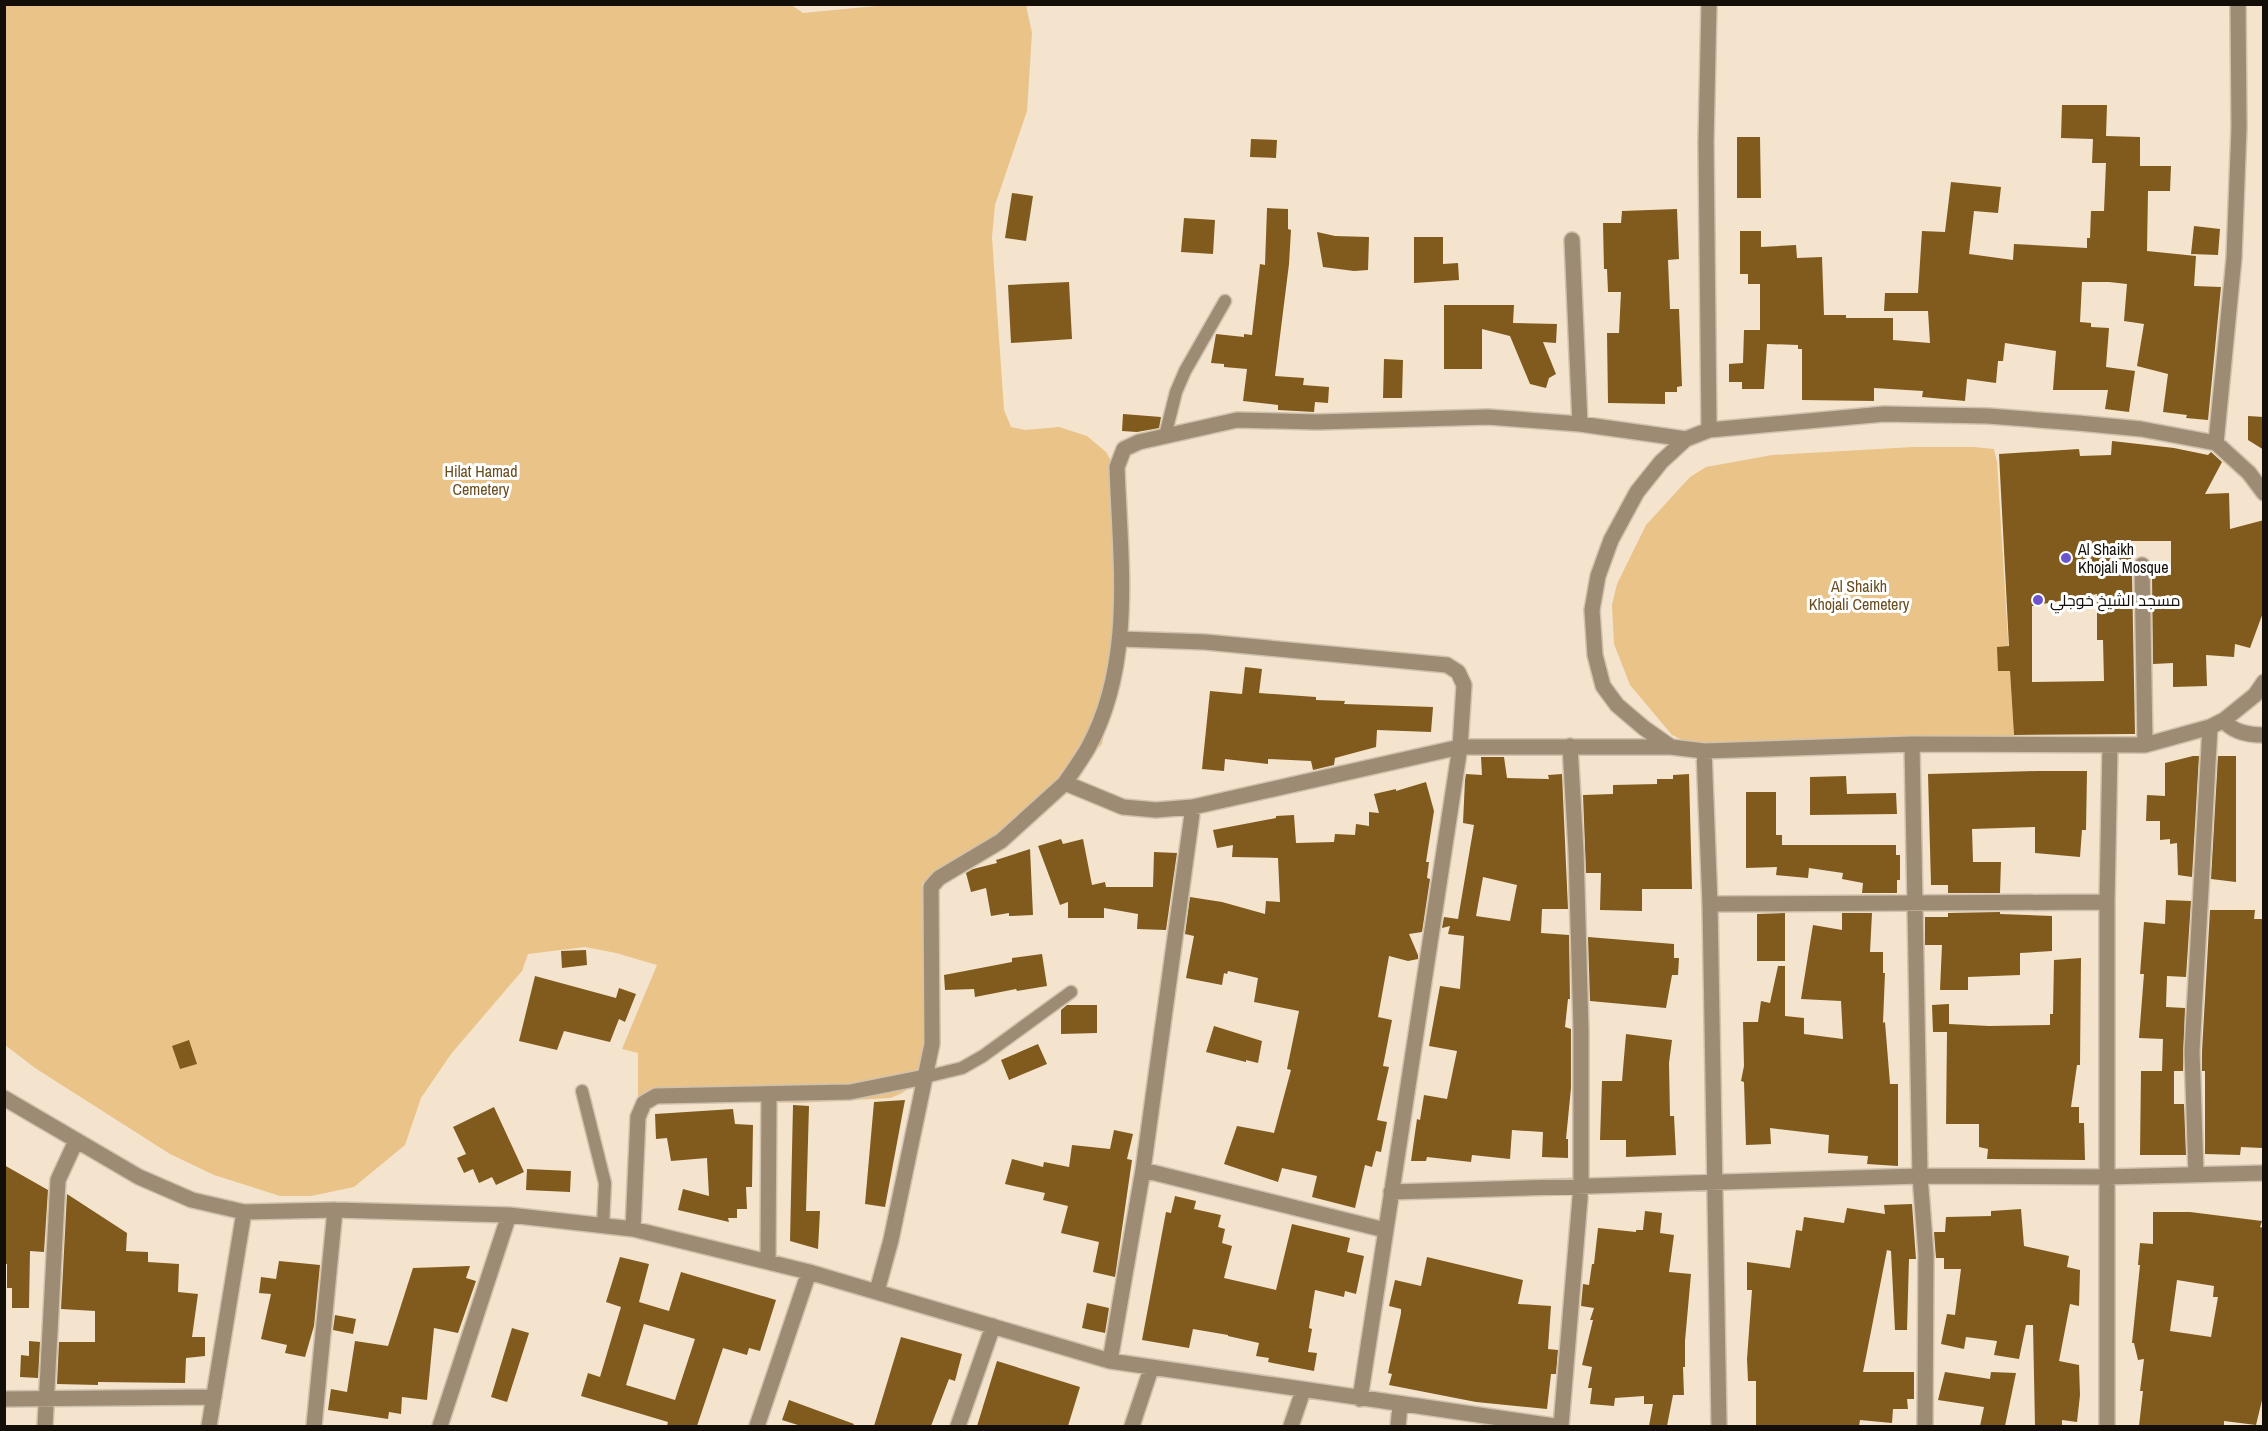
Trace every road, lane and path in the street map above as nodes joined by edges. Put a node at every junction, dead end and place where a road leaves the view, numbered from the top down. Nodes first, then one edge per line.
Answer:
1 (1709, 4) edge
2 (2238, 4) edge
3 (1572, 240) dead end
4 (1225, 301) dead end
5 (1580, 424) junction
6 (1709, 430) junction
7 (1165, 436) junction
8 (1686, 439) junction
9 (2216, 443) junction
10 (2264, 493) edge
11 (2142, 565) dead end
12 (1120, 639) junction
13 (2264, 682) edge
14 (2217, 724) junction
15 (2264, 735) edge
16 (1912, 744) junction
17 (1570, 746) junction
18 (2110, 746) junction
19 (2145, 746) junction
20 (1460, 747) junction
21 (1671, 747) junction
22 (1704, 751) junction
23 (1065, 783) junction
24 (1193, 807) junction
25 (2107, 902) junction
26 (1914, 903) junction
27 (1710, 904) junction
28 (1071, 992) dead end
29 (925, 1077) junction
30 (582, 1091) dead end
31 (769, 1094) junction
32 (4, 1098) edge
33 (76, 1142) junction
34 (1143, 1170) junction
35 (2264, 1173) edge
36 (2196, 1174) junction
37 (1920, 1176) junction
38 (2106, 1177) junction
39 (1713, 1181) junction
40 (1581, 1186) junction
41 (1391, 1192) junction
42 (335, 1210) junction
43 (244, 1212) junction
44 (509, 1215) junction
45 (603, 1225) junction
46 (633, 1229) junction
47 (1385, 1230) junction
48 (768, 1262) junction
49 (809, 1272) junction
50 (877, 1291) junction
51 (993, 1326) junction
52 (1110, 1361) junction
53 (1151, 1369) junction
54 (1303, 1391) junction
55 (214, 1397) junction
56 (4, 1399) edge
57 (1360, 1399) junction
58 (47, 1400) junction
59 (1401, 1406) junction
60 (45, 1426) edge
61 (209, 1426) edge
62 (314, 1426) edge
63 (440, 1426) edge
64 (757, 1426) edge
65 (958, 1426) edge
66 (1132, 1426) edge
67 (1291, 1426) edge
68 (1398, 1426) edge
69 (1554, 1426) edge
70 (1561, 1426) edge
71 (1719, 1426) edge
72 (1925, 1426) edge
73 (2107, 1426) edge

1 - 6 street
2 - 9 street
3 - 5 street
4 - 7 lane
5 - 7 street
5 - 8 street
6 - 8 street
6 - 9 street
7 - 12 street
8 - 21 street
9 - 10 street
11 - 19 street
12 - 20 street
12 - 23 street
13 - 14 street
14 - 15 street
14 - 19 street
14 - 36 street
16 - 18 street
16 - 22 street
16 - 26 street
17 - 20 street
17 - 21 street
17 - 40 street
18 - 19 street
18 - 25 street
20 - 24 street
20 - 41 street
21 - 22 street
22 - 27 street
23 - 24 street
23 - 29 street
24 - 34 street
25 - 26 street
25 - 38 street
26 - 27 street
26 - 37 street
27 - 39 street
28 - 29 lane
29 - 31 street
29 - 50 street
30 - 45 lane
31 - 46 street
31 - 48 street
32 - 33 street
33 - 43 street
33 - 58 street
34 - 47 street
34 - 52 street
35 - 36 street
36 - 38 street
37 - 38 street
37 - 39 street
37 - 72 street
38 - 73 street
39 - 40 street
39 - 71 street
40 - 41 street
40 - 70 street
41 - 47 street
42 - 43 street
42 - 44 street
42 - 62 street
43 - 55 street
44 - 45 street
44 - 63 street
45 - 46 street
46 - 48 street
47 - 57 street
48 - 49 street
49 - 50 street
49 - 64 street
50 - 51 street
51 - 52 street
51 - 65 street
52 - 53 street
53 - 54 street
53 - 66 street
54 - 57 street
54 - 67 street
55 - 58 street
55 - 61 street
56 - 58 street
57 - 59 street
58 - 60 street
59 - 68 street
59 - 69 street

